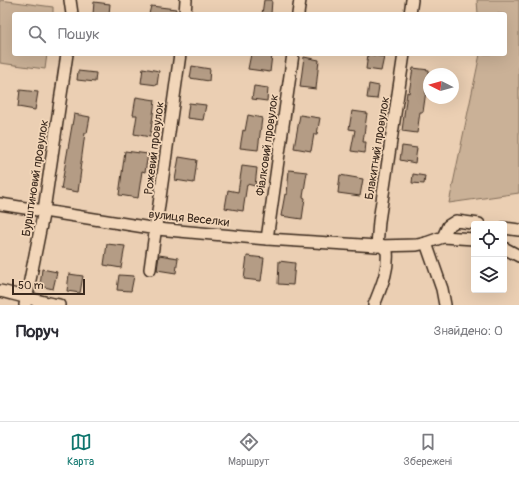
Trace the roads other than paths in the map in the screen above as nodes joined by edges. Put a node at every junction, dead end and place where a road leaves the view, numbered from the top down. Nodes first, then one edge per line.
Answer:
1 (70, 0) edge
2 (186, 0) edge
3 (300, 0) edge
4 (412, 0) edge
5 (72, 12) edge
6 (185, 12) edge
7 (298, 12) edge
8 (410, 12) edge
9 (67, 56) edge
10 (180, 56) edge
11 (293, 56) edge
12 (404, 56) edge
13 (0, 204) edge
14 (44, 210) junction
15 (471, 223) edge
16 (157, 228) junction
17 (507, 228) edge
18 (519, 230) edge
19 (443, 237) junction
20 (267, 239) junction
21 (471, 239) edge
22 (426, 243) junction
23 (379, 245) junction
24 (507, 250) edge
25 (519, 256) edge
26 (150, 269) dead end
27 (0, 291) edge
28 (26, 301) edge
29 (59, 305) edge
30 (374, 305) edge
31 (445, 305) edge

1 - 5 street
2 - 6 street
3 - 7 street
4 - 8 street
9 - 14 street, Бурштиновий провулок
10 - 16 street, Рожевий провулок
11 - 20 street, Фіалковий провулок
12 - 23 street, Блакитний провулок
13 - 14 street, вулиця Веселки
14 - 16 street, вулиця Веселки
14 - 28 street, Бурштиновий провулок
15 - 19 street
16 - 20 street, вулиця Веселки
16 - 26 street, Рожевий провулок
17 - 18 street
19 - 21 street
19 - 22 street, вулиця Веселки
20 - 23 street, вулиця Веселки
22 - 23 street, вулиця Веселки
22 - 31 street
23 - 30 street
24 - 25 street
27 - 28 street
28 - 29 street

